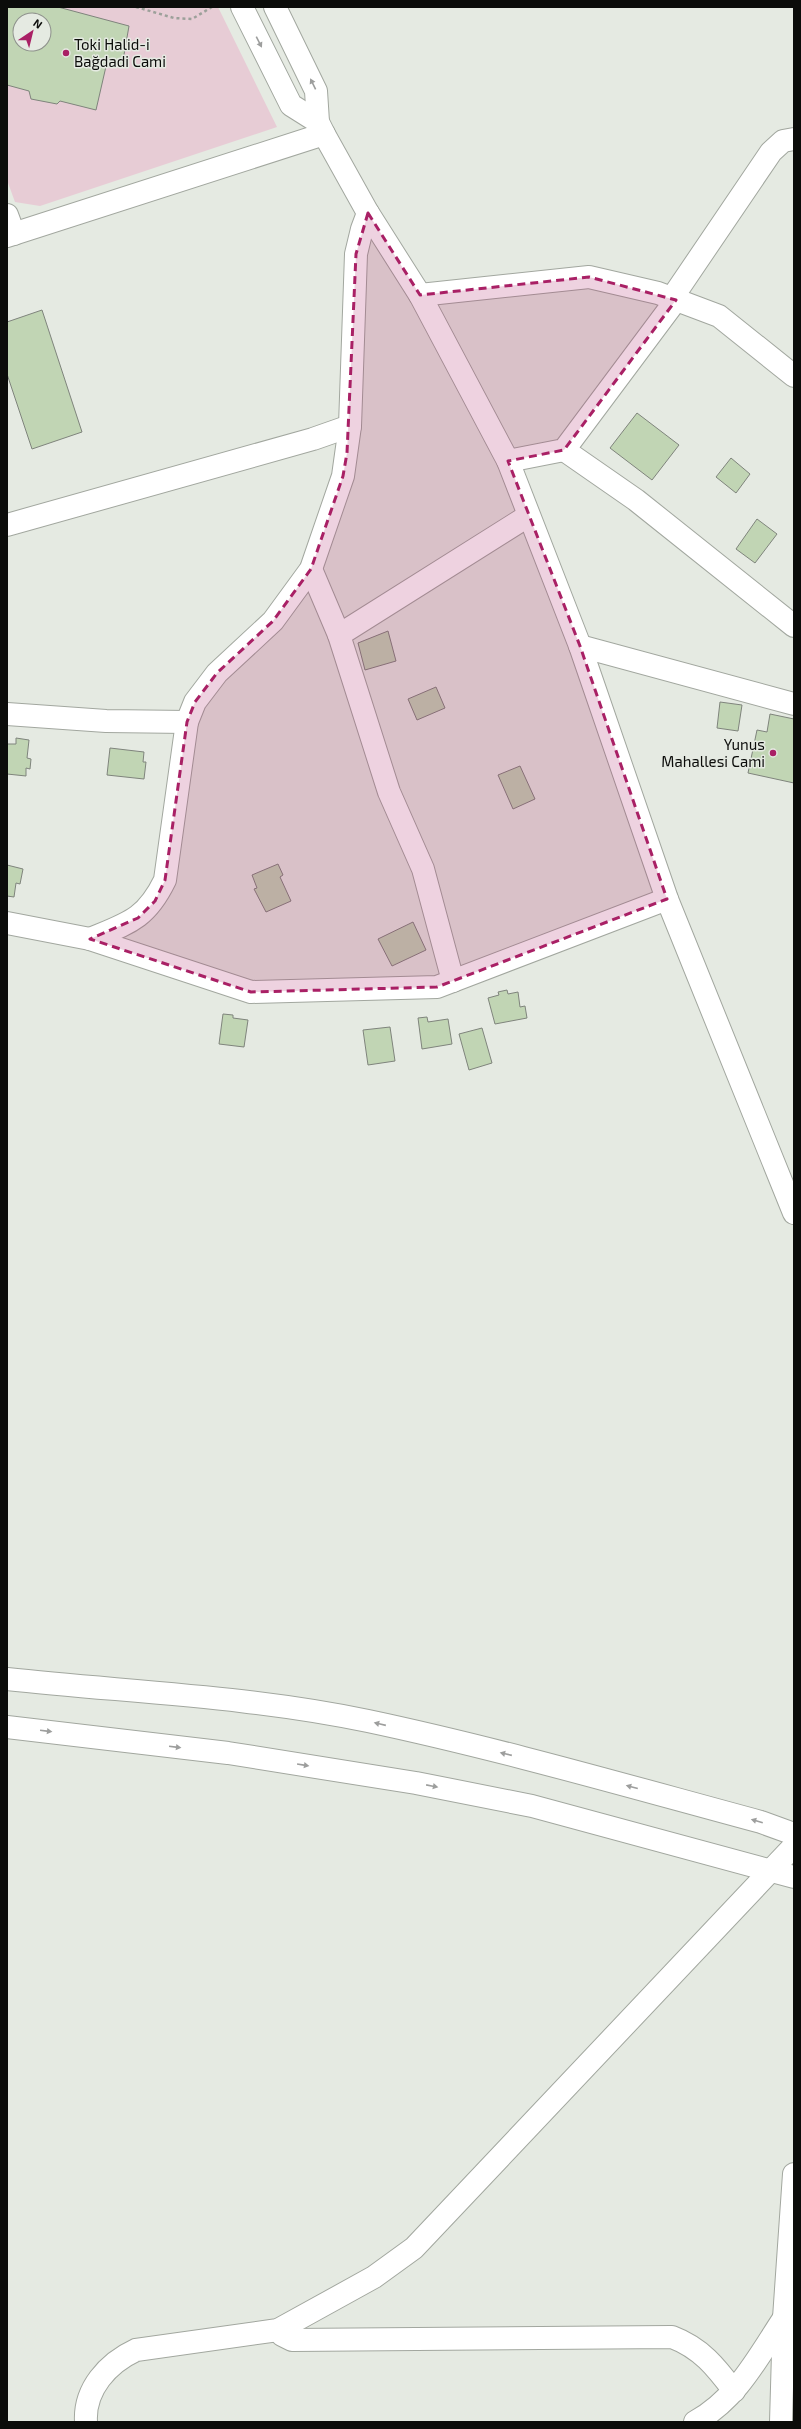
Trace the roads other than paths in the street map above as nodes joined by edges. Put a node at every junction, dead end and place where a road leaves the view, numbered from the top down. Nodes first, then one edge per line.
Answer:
1 (242, 7) edge
2 (275, 7) edge
3 (321, 128) junction
4 (794, 139) edge
5 (368, 213) junction
6 (9, 228) edge
7 (420, 295) junction
8 (674, 299) junction
9 (794, 376) edge
10 (350, 426) junction
11 (564, 450) junction
12 (508, 461) junction
13 (528, 516) junction
14 (7, 525) edge
15 (311, 569) junction
16 (794, 626) edge
17 (339, 635) junction
18 (580, 646) junction
19 (794, 704) edge
20 (7, 714) edge
21 (187, 722) junction
22 (667, 899) junction
23 (7, 923) edge
24 (90, 939) junction
25 (453, 981) junction
26 (794, 1213) edge
27 (7, 1679) edge
28 (7, 1727) edge
29 (794, 1834) edge
30 (794, 1846) edge
31 (772, 1870) junction
32 (794, 1877) edge
33 (794, 2174) edge
34 (784, 2318) junction
35 (278, 2330) junction
36 (734, 2391) junction
37 (86, 2422) edge
38 (694, 2422) edge
39 (781, 2422) edge

1 -> 3 main road
3 -> 2 main road
3 - 5 main road
3 - 6 main road
4 - 8 main road
5 - 7 main road
5 - 10 main road
7 - 8 main road
7 - 12 main road
8 - 9 main road
8 - 11 main road
10 - 14 main road
10 - 15 main road
11 - 12 main road
11 - 16 main road
12 - 13 main road
13 - 17 main road
13 - 18 main road
15 - 17 main road
15 - 21 main road
17 - 25 main road
18 - 19 main road
18 - 22 main road
20 - 21 main road
21 - 24 main road
22 - 25 main road
22 - 26 main road
23 - 24 main road
24 - 25 main road
29 -> 27 main road
28 -> 31 main road
30 - 31 main road
31 - 32 main road
31 - 35 main road
33 - 34 main road
34 - 36 main road
34 - 39 main road
35 - 36 main road
35 - 37 main road
36 - 38 main road

